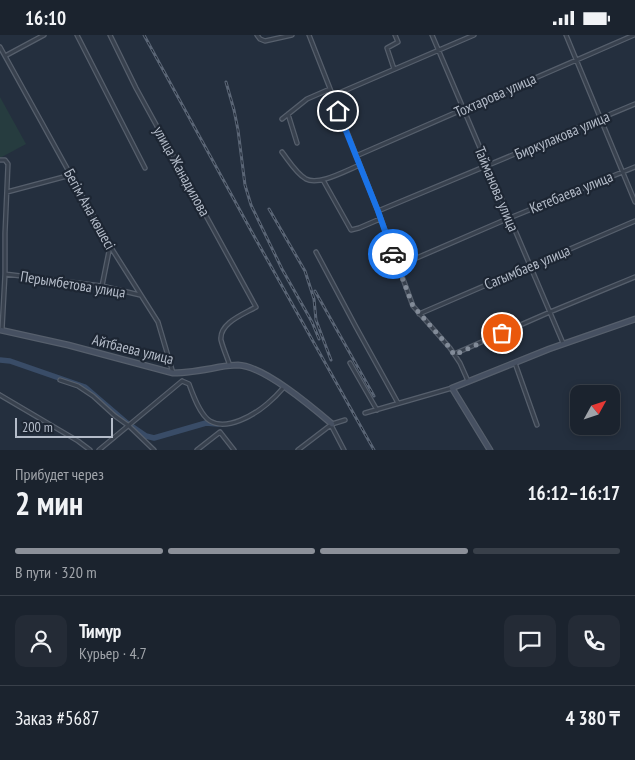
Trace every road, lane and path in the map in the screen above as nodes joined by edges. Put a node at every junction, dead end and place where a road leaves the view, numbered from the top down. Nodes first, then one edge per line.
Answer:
1 (44, 35) edge
2 (76, 35) edge
3 (110, 35) edge
4 (257, 35) edge
5 (292, 35) edge
6 (309, 35) edge
7 (395, 35) edge
8 (432, 35) edge
9 (474, 35) edge
10 (566, 35) edge
11 (634, 35) edge
12 (0, 47) edge
13 (439, 50) junction
14 (5, 56) junction
15 (576, 59) junction
16 (394, 69) junction
17 (330, 89) junction
18 (332, 96) junction
19 (635, 104) edge
20 (463, 109) junction
21 (288, 114) junction
22 (601, 118) junction
23 (282, 119) dead end
24 (297, 143) dead end
25 (282, 152) dead end
26 (356, 157) junction
27 (0, 160) edge
28 (360, 165) junction
29 (487, 166) junction
30 (635, 167) edge
31 (145, 168) dead end
32 (623, 172) junction
33 (71, 175) junction
34 (323, 180) junction
35 (7, 192) junction
36 (635, 202) edge
37 (378, 211) junction
38 (509, 218) junction
39 (380, 219) junction
40 (635, 221) edge
41 (110, 246) junction
42 (316, 252) dead end
43 (398, 266) junction
44 (530, 266) junction
45 (5, 274) junction
46 (635, 277) edge
47 (102, 286) junction
48 (140, 295) junction
49 (550, 312) junction
50 (419, 314) junction
51 (635, 319) edge
52 (1, 330) edge
53 (563, 343) junction
54 (454, 355) junction
55 (350, 363) dead end
56 (514, 363) junction
57 (230, 366) junction
58 (173, 373) junction
59 (179, 373) junction
60 (60, 380) dead end
61 (182, 381) junction
62 (468, 381) junction
63 (284, 387) junction
64 (452, 387) junction
65 (0, 395) edge
66 (398, 403) junction
67 (377, 409) junction
68 (365, 413) dead end
69 (345, 420) dead end
70 (332, 425) junction
71 (537, 425) dead end
72 (129, 426) junction
73 (90, 450) edge
74 (99, 450) edge
75 (154, 450) edge
76 (196, 450) edge
77 (234, 450) edge
78 (298, 450) edge
79 (344, 450) edge
80 (490, 450) edge

1 - 14 street
2 - 31 street
3 - 57 street, улица Жанадилова
4 - 5 street
6 - 17 street
7 - 16 street
8 - 13 street, Тайманова улица
9 - 13 street
10 - 15 street
11 - 15 street, Тохтарова улица
12 - 14 street, Бегім Ана көшесі
13 - 16 street
13 - 20 street, Тайманова улица
14 - 33 street, Бегім Ана көшесі
15 - 20 street, Тохтарова улица
15 - 22 street
16 - 18 street
17 - 18 street
17 - 21 street
18 - 26 street
19 - 22 street, Биркулакова улица
20 - 26 street, Тохтарова улица
20 - 29 street, Тайманова улица
21 - 23 street
21 - 24 street
22 - 29 street, Биркулакова улица
22 - 32 street
25 - 34 street
26 - 28 street
27 - 35 street
28 - 34 street
28 - 37 street
29 - 37 street, Биркулакова улица
29 - 38 street, Тайманова улица
30 - 32 street, Кетебаева улица
32 - 36 street
32 - 38 street, Кетебаева улица
33 - 35 street
33 - 41 street, Бегім Ана көшесі
34 - 39 street
35 - 45 street
37 - 39 street
38 - 43 street, Кетебаева улица
38 - 44 street, Тайманова улица
39 - 43 street
40 - 44 street, Сагымбаев улица
41 - 47 street
41 - 48 street, Бегім Ана көшесі
42 - 66 street
43 - 50 street
44 - 49 street, Тайманова улица
44 - 50 street, Сагымбаев улица
45 - 47 street, Перымбетова улица
45 - 52 street
46 - 49 street
47 - 48 street, Перымбетова улица
48 - 58 street, Бегім Ана көшесі
49 - 53 street, Тайманова улица
49 - 54 street
50 - 54 street
51 - 53 street
52 - 58 street, Айтбаева улица
53 - 56 street
54 - 62 street
55 - 67 street
56 - 62 street
56 - 71 street
57 - 59 street, Айтбаева улица
57 - 63 street, Айтбаева улица
58 - 59 street, Айтбаева улица
59 - 61 street
60 - 72 street
61 - 63 street
61 - 72 street
62 - 64 street
63 - 70 street, Айтбаева улица
64 - 66 street
64 - 80 street
65 - 73 street
66 - 67 street
67 - 68 street
69 - 70 street
70 - 78 street
70 - 79 street
72 - 74 street
72 - 75 street
76 - 77 street

